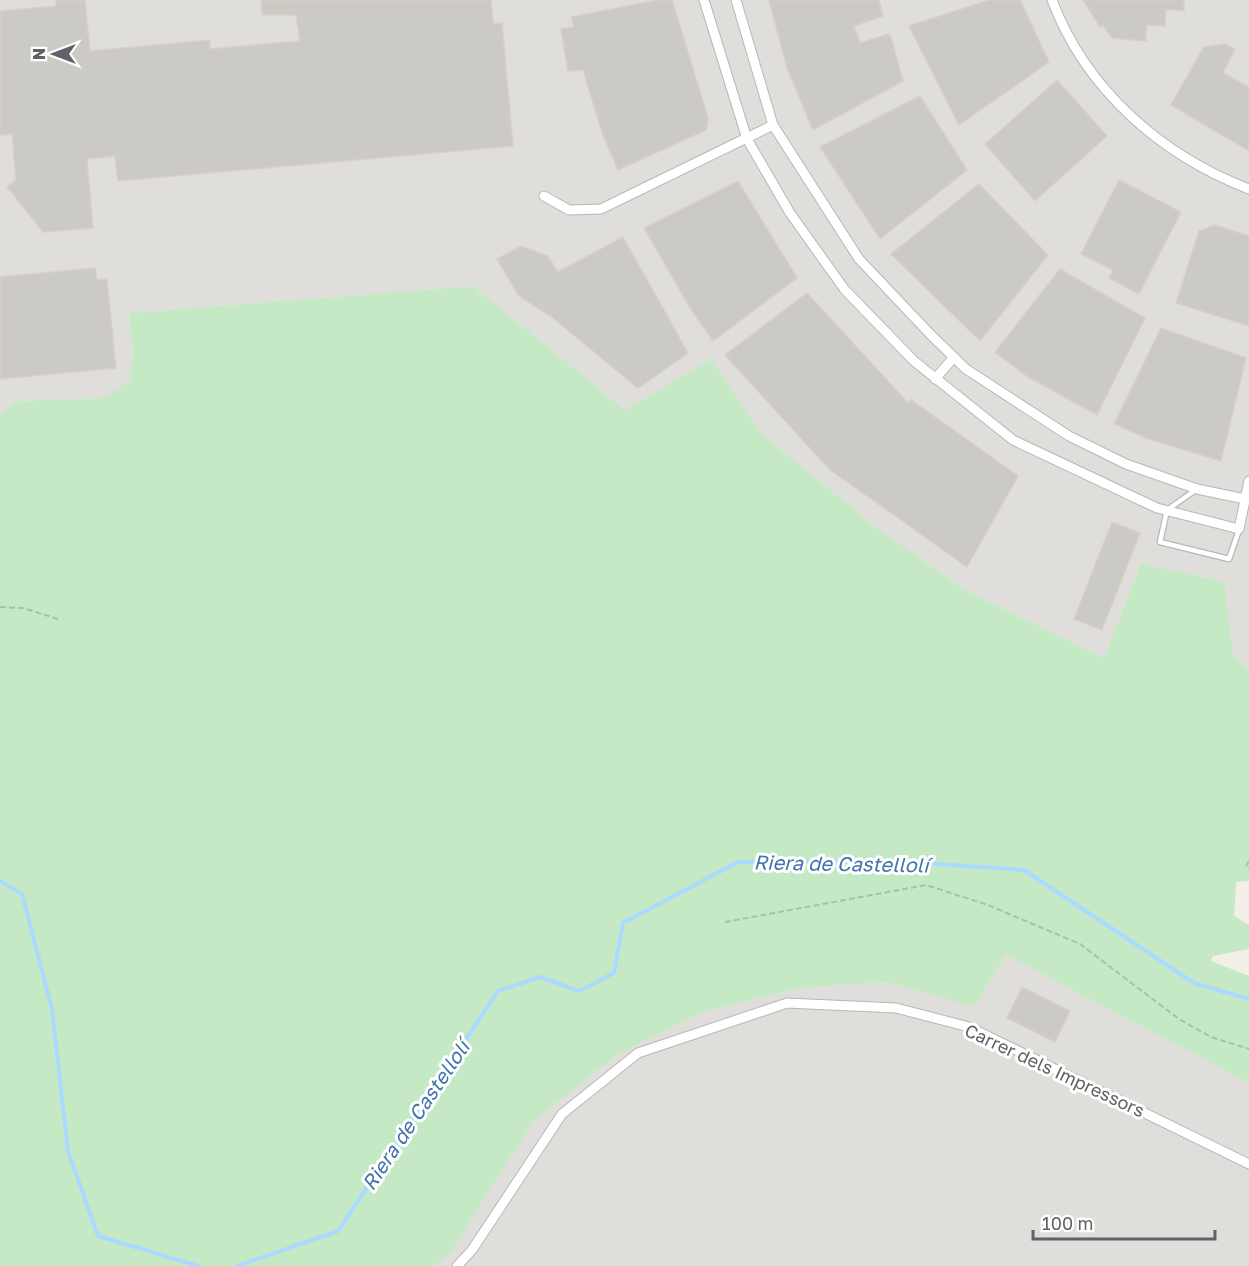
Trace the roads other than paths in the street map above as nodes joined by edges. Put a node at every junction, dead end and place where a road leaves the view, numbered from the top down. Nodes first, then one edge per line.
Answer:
1 (704, 0) edge
2 (736, 0) edge
3 (1052, 0) edge
4 (773, 125) junction
5 (747, 139) junction
6 (1249, 189) edge
7 (544, 196) dead end
8 (954, 357) junction
9 (935, 379) junction
10 (1249, 481) edge
11 (1197, 489) junction
12 (1245, 499) junction
13 (1167, 510) junction
14 (1239, 529) junction
15 (1249, 1164) edge
16 (457, 1266) edge

1 - 5 street
2 - 4 street
3 - 6 street
4 - 5 street
4 - 8 street
5 - 7 street
5 - 9 street
8 - 9 street
8 - 11 street
9 - 13 street
10 - 12 street
11 - 12 street
11 - 13 lane
12 - 14 street
13 - 14 street
13 - 14 lane
15 - 16 street, Carrer dels Impressors

